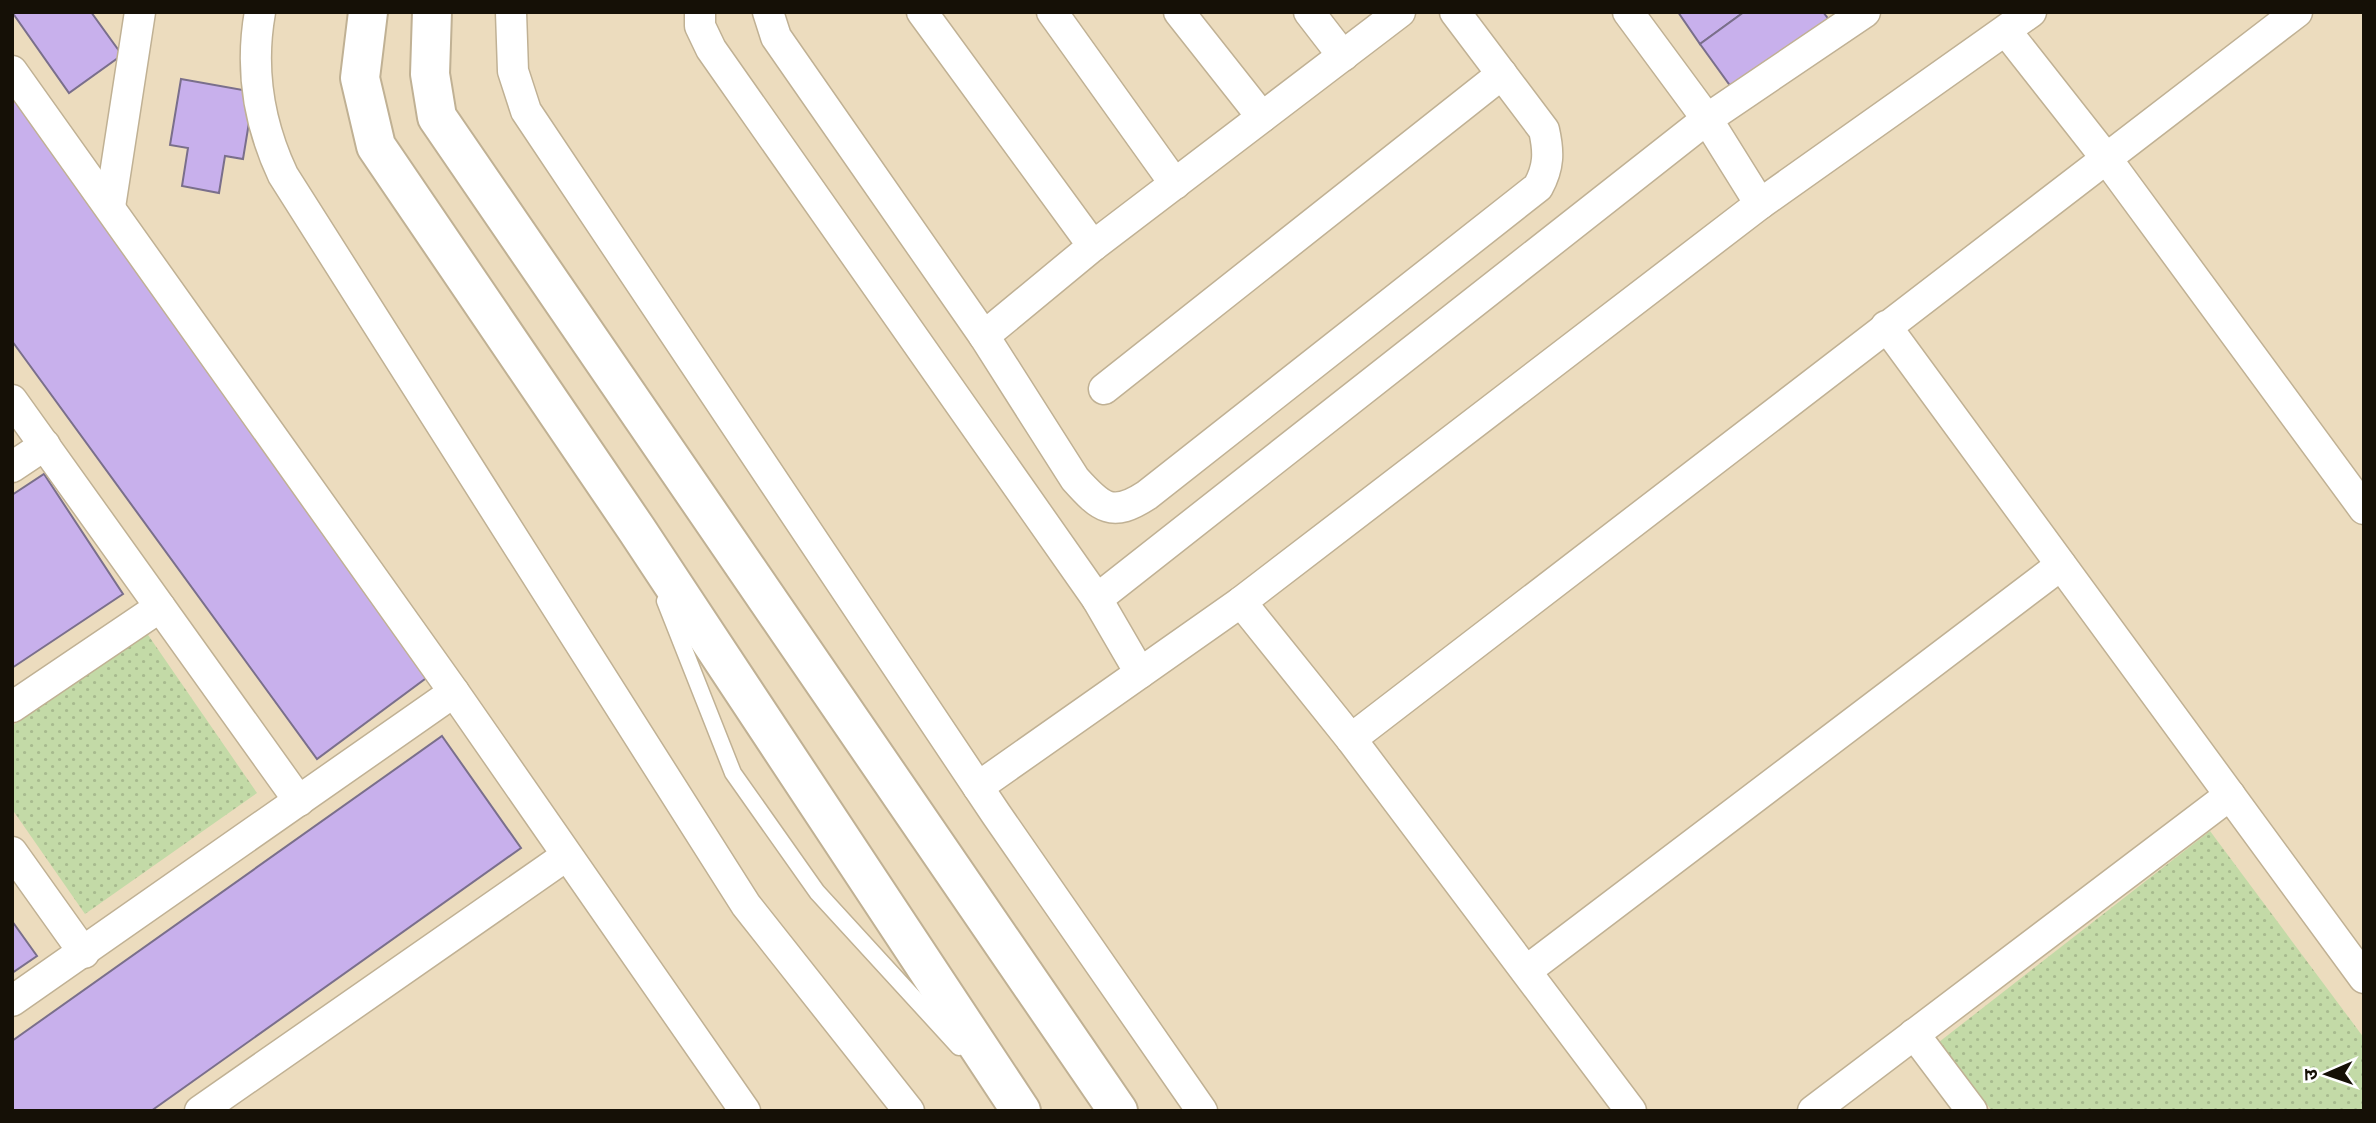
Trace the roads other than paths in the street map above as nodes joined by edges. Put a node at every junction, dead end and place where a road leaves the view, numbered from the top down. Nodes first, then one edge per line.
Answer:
1 (140, 12) edge
2 (260, 12) edge
3 (368, 12) edge
4 (432, 12) edge
5 (511, 12) edge
6 (700, 12) edge
7 (922, 12) edge
8 (1052, 12) edge
9 (1180, 12) edge
10 (1309, 12) edge
11 (1400, 12) edge
12 (1455, 12) edge
13 (1628, 12) edge
14 (1866, 12) edge
15 (2031, 12) edge
16 (2297, 12) edge
17 (773, 16) edge
18 (2006, 31) junction
19 (1343, 56) junction
20 (12, 71) edge
21 (1502, 74) junction
22 (1262, 117) junction
23 (1707, 120) junction
24 (2106, 158) junction
25 (1174, 184) junction
26 (1760, 204) junction
27 (110, 206) junction
28 (1093, 246) junction
29 (1886, 326) junction
30 (984, 336) junction
31 (1104, 389) dead end
32 (12, 400) edge
33 (45, 445) junction
34 (12, 467) edge
35 (2364, 509) edge
36 (637, 530) junction
37 (2061, 565) junction
38 (1097, 599) junction
39 (1241, 602) junction
40 (160, 607) junction
41 (1140, 673) junction
42 (454, 692) junction
43 (12, 707) edge
44 (1351, 739) junction
45 (978, 787) junction
46 (2230, 795) junction
47 (299, 801) junction
48 (12, 852) edge
49 (566, 856) junction
50 (84, 953) junction
51 (1526, 971) junction
52 (2364, 978) edge
53 (12, 1001) edge
54 (1914, 1034) junction
55 (200, 1111) edge
56 (745, 1111) edge
57 (909, 1111) edge
58 (1019, 1111) edge
59 (1118, 1111) edge
60 (1202, 1111) edge
61 (1631, 1111) edge
62 (1813, 1111) edge
63 (1972, 1111) edge

1 - 27 street
2 - 57 street
3 - 36 street
4 - 59 street
5 - 45 street
6 - 38 street
7 - 28 street
8 - 25 street
9 - 22 street
10 - 19 street
11 - 19 street
12 - 21 street
13 - 23 street
14 - 23 street
15 - 18 street
16 - 24 street
17 - 30 street
18 - 24 street
18 - 26 street
19 - 22 street
20 - 27 street
21 - 30 street
21 - 31 street
22 - 25 street
23 - 26 street
23 - 38 street
24 - 29 street
24 - 35 street
25 - 28 street
26 - 39 street
27 - 42 street
28 - 30 street
29 - 37 street
29 - 44 street
32 - 33 street
33 - 34 street
33 - 40 street
36 - 58 street
36 - 58 lane
37 - 46 street
37 - 51 street
38 - 41 street
39 - 41 street
39 - 44 street
40 - 43 street
40 - 47 street
41 - 45 street
42 - 47 street
42 - 49 street
44 - 51 street
45 - 60 street
46 - 52 street
46 - 54 street
47 - 50 street
48 - 50 street
49 - 55 street
49 - 56 street
50 - 53 street
51 - 61 street
54 - 62 street
54 - 63 street

